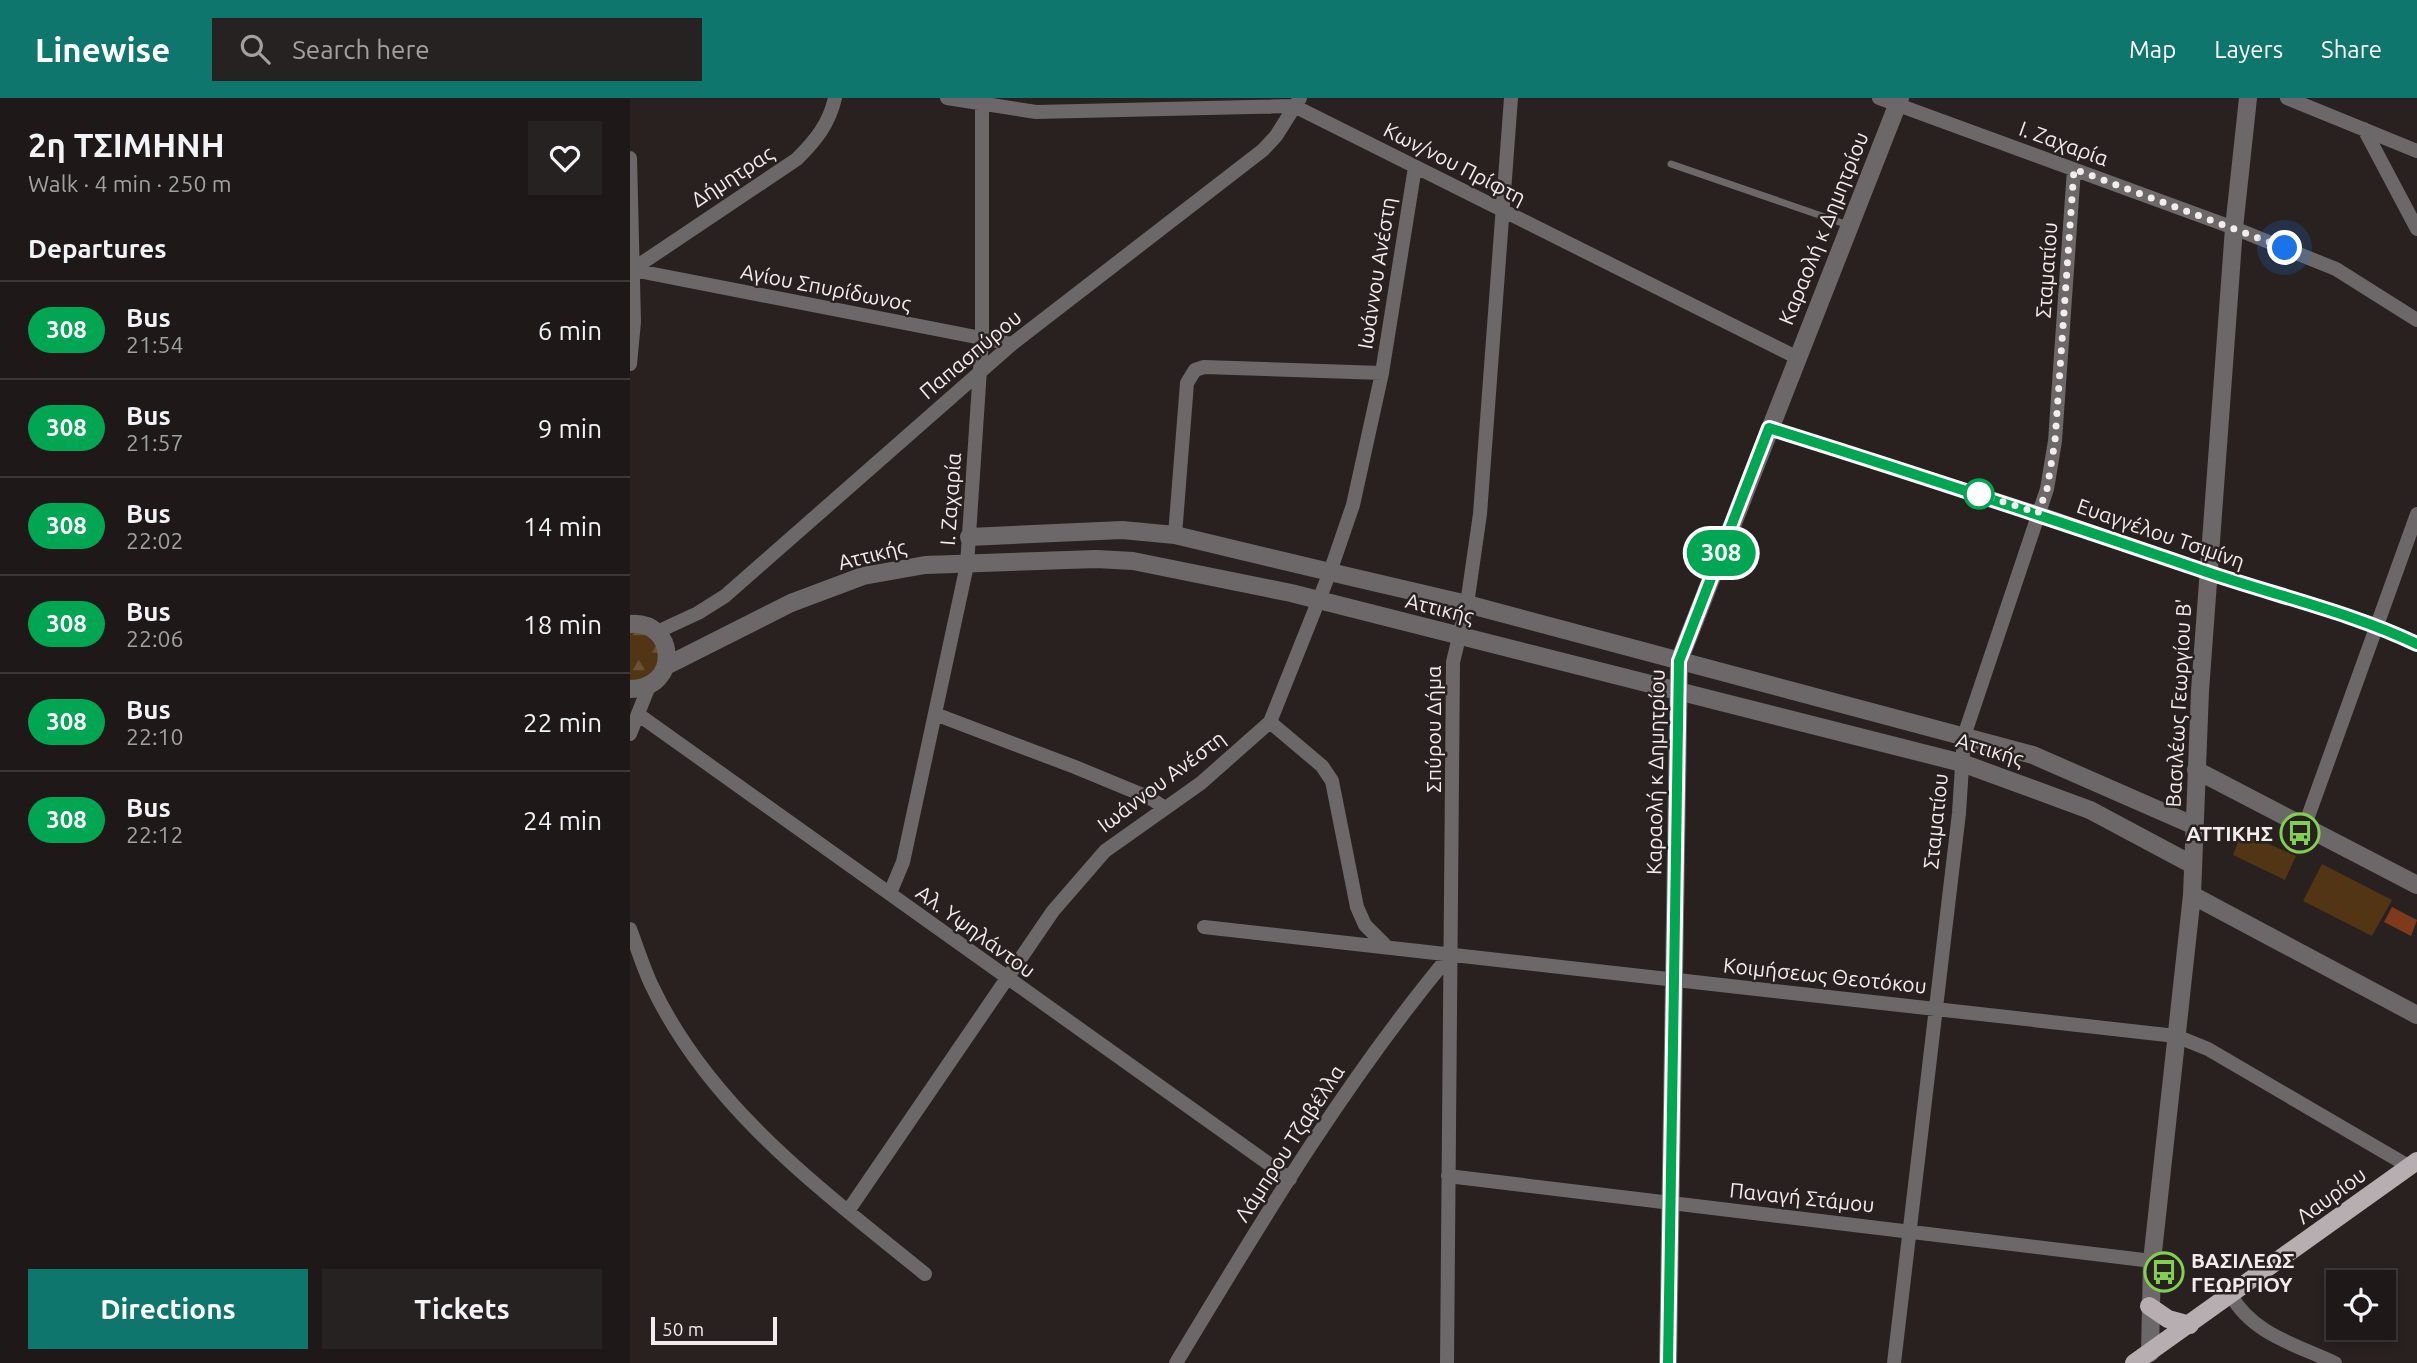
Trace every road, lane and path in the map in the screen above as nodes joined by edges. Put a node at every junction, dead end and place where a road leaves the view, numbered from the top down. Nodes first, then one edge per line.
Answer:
1 (835, 98) edge
2 (947, 98) edge
3 (1511, 98) edge
4 (1879, 98) edge
5 (2248, 98) edge
6 (2287, 98) edge
7 (982, 100) edge
8 (1899, 101) edge
9 (1297, 102) edge
10 (2364, 129) junction
11 (2417, 151) edge
12 (630, 158) edge
13 (1671, 164) dead end
14 (1415, 167) junction
15 (2074, 169) junction
16 (1504, 211) junction
17 (1848, 225) junction
18 (2234, 228) junction
19 (2417, 229) edge
20 (631, 270) edge
21 (2417, 320) edge
22 (982, 339) junction
23 (1012, 344) junction
24 (1796, 357) junction
25 (630, 364) edge
26 (980, 372) junction
27 (1382, 373) junction
28 (1769, 428) junction
29 (2038, 513) junction
30 (2417, 514) edge
31 (1175, 536) junction
32 (969, 537) junction
33 (967, 565) junction
34 (1330, 572) junction
35 (2208, 572) junction
36 (1318, 600) junction
37 (1466, 604) junction
38 (630, 624) edge
39 (2378, 626) junction
40 (657, 632) junction
41 (1457, 636) junction
42 (2417, 644) edge
43 (1679, 661) junction
44 (666, 666) junction
45 (649, 686) junction
46 (630, 689) edge
47 (1680, 690) junction
48 (935, 714) junction
49 (639, 715) junction
50 (1270, 722) junction
51 (630, 734) edge
52 (1964, 736) junction
53 (1962, 763) junction
54 (2196, 770) junction
55 (1165, 808) junction
56 (2305, 825) junction
57 (2195, 826) junction
58 (2193, 866) junction
59 (2417, 884) edge
60 (890, 893) junction
61 (2192, 895) junction
62 (1204, 928) dead end
63 (631, 931) edge
64 (1385, 945) junction
65 (1450, 954) junction
66 (1006, 981) junction
67 (1674, 981) junction
68 (1935, 1008) junction
69 (2417, 1015) edge
70 (2176, 1036) junction
71 (2413, 1164) edge
72 (1448, 1176) junction
73 (1290, 1179) junction
74 (1672, 1205) junction
75 (848, 1211) junction
76 (1909, 1230) junction
77 (2152, 1261) junction
78 (925, 1275) dead end
79 (2231, 1295) junction
80 (2149, 1306) junction
81 (2190, 1325) junction
82 (2150, 1353) junction
83 (1176, 1363) edge
84 (1447, 1363) edge
85 (1668, 1363) edge
86 (1894, 1363) edge
87 (2134, 1363) edge
88 (2335, 1363) edge

1 - 20 street, Δήμητρας
2 - 7 street, Κων/νου Πρίφτη
3 - 16 street, Σπύρου Δήμα
4 - 8 street, Ι. Ζαχαρία
5 - 18 street, Βασιλέως Γεωργίου Β'
6 - 10 street
7 - 9 street, Κων/νου Πρίφτη
7 - 22 street, Ι. Ζαχαρία
8 - 15 street, Ι. Ζαχαρία
8 - 17 street, Καραολή κ Δημητρίου
9 - 14 street, Κων/νου Πρίφτη
9 - 23 street, Παπασπύρου
10 - 11 street
10 - 19 street
12 - 20 street
13 - 17 lane
14 - 16 street, Κων/νου Πρίφτη
14 - 27 street, Ιωάννου Ανέστη
15 - 18 street, Ι. Ζαχαρία
15 - 29 street, Σταματίου
16 - 24 street, Κων/νου Πρίφτη
16 - 37 street, Σπύρου Δήμα
17 - 24 street, Καραολή κ Δημητρίου
18 - 21 street, Ι. Ζαχαρία
18 - 35 street, Βασιλέως Γεωργίου Β'
20 - 22 street, Αγίου Σπυρίδωνος
20 - 25 street
22 - 23 street, Αγίου Σπυρίδωνος
22 - 26 street, Ι. Ζαχαρία
23 - 26 street, Παπασπύρου
24 - 28 street, Καραολή κ Δημητρίου
26 - 32 street, Ι. Ζαχαρία
26 - 40 street, Παπασπύρου
27 - 31 street
27 - 34 street, Ιωάννου Ανέστη
28 - 29 street, Ευαγγέλου Τσιμίνη
28 - 43 street, Καραολή κ Δημητρίου
29 - 35 street, Ευαγγέλου Τσιμίνη
29 - 52 street, Σταματίου
30 - 39 street
31 - 32 street, Αττικής
31 - 34 street, Αττικής
32 - 33 street, Ι. Ζαχαρία
33 - 36 street, Αττικής
33 - 44 street, Αττικής
33 - 48 street, Ι. Ζαχαρία
34 - 36 street, Ιωάννου Ανέστη
34 - 37 street, Αττικής
35 - 39 street, Ευαγγέλου Τσιμίνη
35 - 54 street, Βασιλέως Γεωργίου Β'
36 - 41 street, Αττικής
36 - 50 street, Ιωάννου Ανέστη
37 - 41 street, Σπύρου Δήμα
37 - 43 street, Αττικής
38 - 40 street
39 - 42 street, Ευαγγέλου Τσιμίνη
39 - 56 street
40 - 44 street
41 - 47 street, Αττικής
41 - 65 street, Σπύρου Δήμα
43 - 47 street, Καραολή κ Δημητρίου
43 - 52 street, Αττικής
44 - 45 street
45 - 46 street
45 - 49 street
47 - 53 street, Αττικής
47 - 67 street, Καραολή κ Δημητρίου
48 - 55 street
48 - 60 street, Ι. Ζαχαρία
49 - 51 street
49 - 60 street, Αλ. Υψηλάντου
50 - 55 street, Ιωάννου Ανέστη
50 - 64 street
52 - 53 street, Σταματίου
52 - 57 street, Αττικής
53 - 58 street, Αττικής
53 - 68 street, Σταματίου
54 - 56 street
54 - 57 street, Βασιλέως Γεωργίου Β'
55 - 66 street, Ιωάννου Ανέστη
56 - 59 street
57 - 58 street, Βασιλέως Γεωργίου Β'
58 - 61 street, Βασιλέως Γεωργίου Β'
60 - 66 street, Αλ. Υψηλάντου
61 - 69 street
61 - 70 street, Βασιλέως Γεωργίου Β'
62 - 64 street, Κοιμήσεως Θεοτόκου
63 - 75 street
64 - 65 street, Κοιμήσεως Θεοτόκου
65 - 67 street, Κοιμήσεως Θεοτόκου
65 - 72 street, Σπύρου Δήμα
65 - 73 street, Λάμπρου Τζαβέλλα
66 - 73 street, Αλ. Υψηλάντου
66 - 75 street, Ιωάννου Ανέστη
67 - 68 street, Κοιμήσεως Θεοτόκου
67 - 74 street, Καραολή κ Δημητρίου
68 - 70 street, Κοιμήσεως Θεοτόκου
68 - 76 street, Σταματίου
70 - 71 street, Κοιμήσεως Θεοτόκου
70 - 77 street, Βασιλέως Γεωργίου Β'
71 - 79 main road, Λαυρίου
72 - 74 street, Παναγή Στάμου
72 - 84 street, Σπύρου Δήμα
73 - 83 street, Λάμπρου Τζαβέλλα
74 - 76 street, Παναγή Στάμου
74 - 85 street, Καραολή κ Δημητρίου
75 - 78 street
76 - 77 street, Παναγή Στάμου
76 - 86 street, Σταματίου
77 - 80 street, Βασιλέως Γεωργίου Β'
79 - 81 main road, Λαυρίου
79 - 88 street
80 - 81 main road
80 - 82 street, Βασιλέως Γεωργίου Β'
81 - 82 main road, Λαυρίου
82 - 87 main road, Λαυρίου

